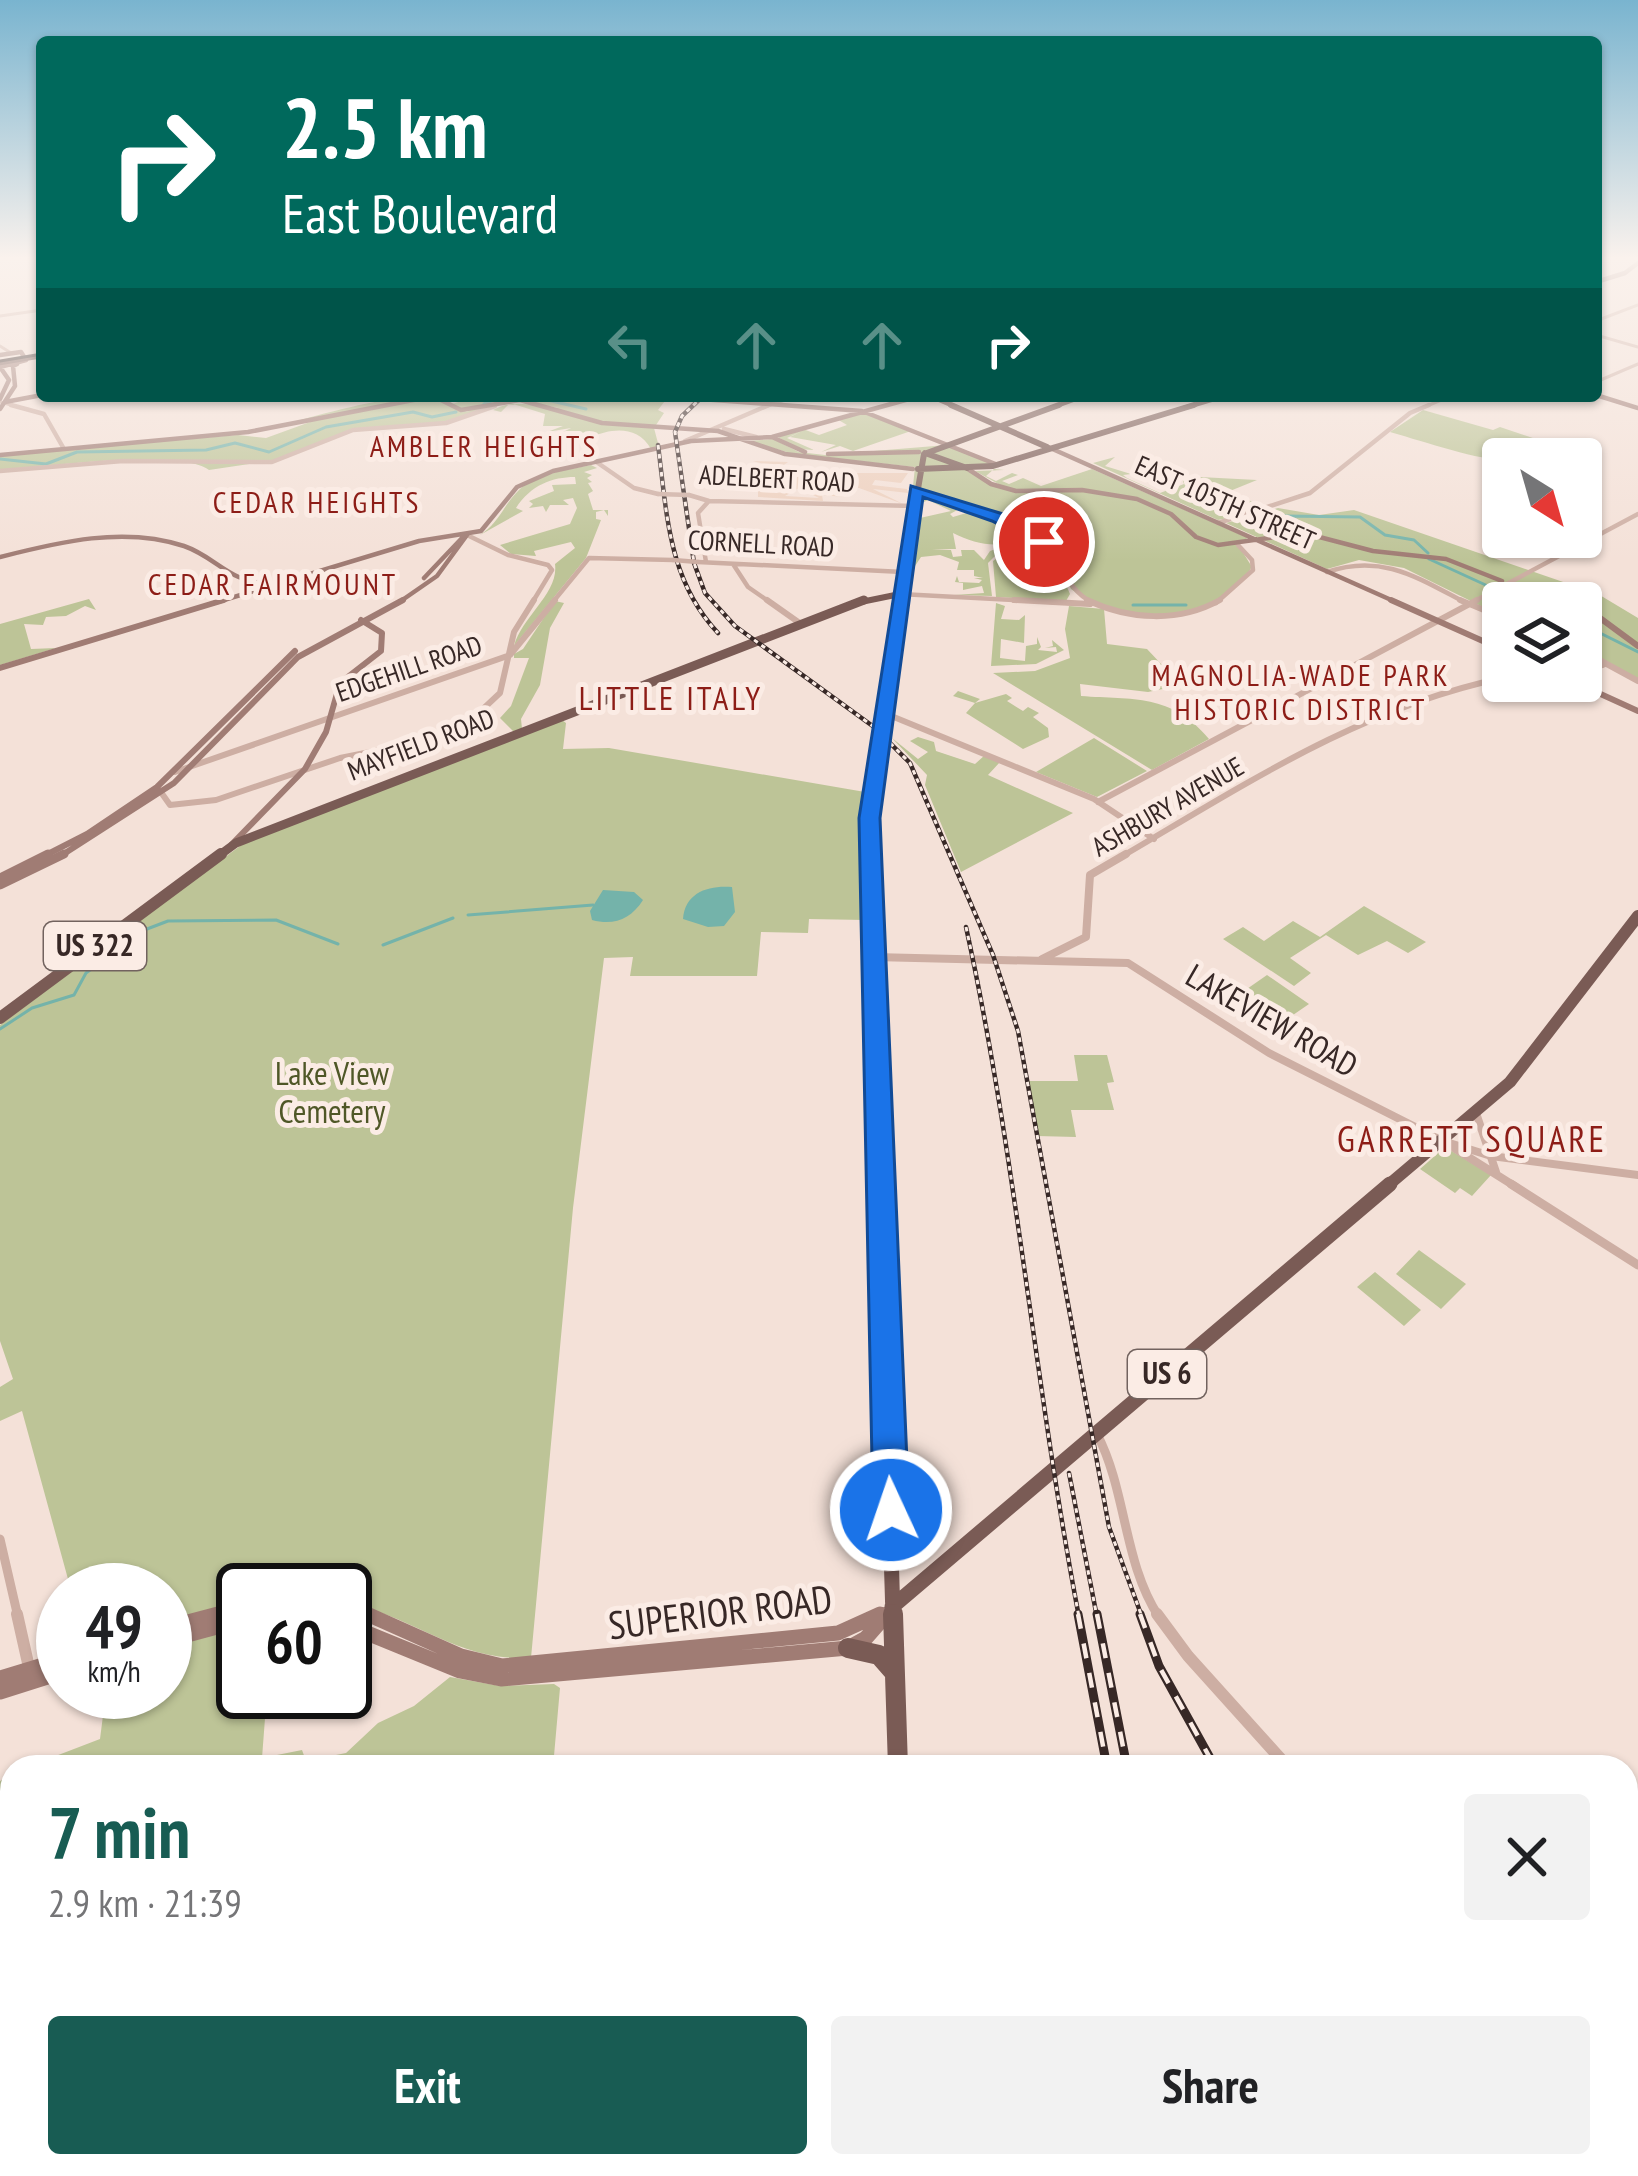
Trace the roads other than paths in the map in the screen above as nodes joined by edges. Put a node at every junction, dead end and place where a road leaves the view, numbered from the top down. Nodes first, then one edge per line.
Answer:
1 (0, 358) edge
2 (2, 359) edge
3 (22, 359) edge
4 (17, 364) junction
5 (1638, 364) edge
6 (1602, 379) edge
7 (36, 396) edge
8 (1602, 397) edge
9 (2, 402) edge
10 (390, 402) edge
11 (446, 402) edge
12 (510, 402) edge
13 (526, 402) edge
14 (739, 402) edge
15 (773, 402) edge
16 (897, 402) edge
17 (944, 402) edge
18 (1063, 402) edge
19 (1197, 402) edge
20 (1201, 402) edge
21 (1437, 402) edge
22 (765, 404) junction
23 (1186, 406) junction
24 (1638, 408) edge
25 (862, 411) junction
26 (472, 414) junction
27 (997, 425) junction
28 (722, 429) junction
29 (772, 437) junction
30 (763, 438) junction
31 (739, 440) junction
32 (684, 442) junction
33 (945, 442) junction
34 (788, 446) junction
35 (1048, 447) junction
36 (64, 448) junction
37 (773, 452) junction
38 (922, 453) junction
39 (0, 454) edge
40 (595, 462) junction
41 (998, 465) junction
42 (968, 469) junction
43 (0, 471) edge
44 (918, 472) junction
45 (914, 489) junction
46 (709, 501) junction
47 (912, 506) junction
48 (1638, 514) edge
49 (1218, 523) junction
50 (467, 535) junction
51 (1258, 540) junction
52 (1238, 545) junction
53 (195, 553) junction
54 (617, 557) joint
55 (0, 559) edge
56 (702, 562) junction
57 (733, 564) junction
58 (903, 572) junction
59 (1327, 572) junction
60 (290, 581) junction
61 (1502, 581) dead end
62 (270, 587) junction
63 (899, 599) junction
64 (1095, 604) junction
65 (1467, 605) junction
66 (1482, 610) edge
67 (359, 619) junction
68 (1602, 619) edge
69 (1438, 621) junction
70 (802, 624) junction
71 (1482, 641) edge
72 (1638, 646) edge
73 (510, 655) junction
74 (1604, 665) edge
75 (0, 668) edge
76 (1482, 681) edge
77 (1638, 681) edge
78 (1602, 695) edge
79 (1638, 711) edge
80 (884, 713) junction
81 (332, 717) junction
82 (209, 757) junction
83 (195, 765) junction
84 (305, 770) junction
85 (175, 772) junction
86 (159, 790) junction
87 (1098, 802) junction
88 (1154, 839) junction
89 (230, 846) junction
90 (0, 882) edge
91 (1638, 916) edge
92 (873, 957) junction
93 (1040, 960) junction
94 (0, 1018) edge
95 (1476, 1113) junction
96 (1443, 1141) junction
97 (1490, 1156) junction
98 (1638, 1175) edge
99 (1506, 1181) junction
100 (1638, 1265) edge
101 (1097, 1434) junction
102 (0, 1539) edge
103 (892, 1607) junction
104 (372, 1625) edge
105 (400, 1635) junction
106 (848, 1648) junction
107 (36, 1672) edge
108 (894, 1672) junction
109 (36, 1675) edge
110 (29, 1676) junction
111 (0, 1678) edge
112 (0, 1691) edge
113 (897, 1755) edge
114 (1278, 1755) edge

1 - 9 main road
2 - 4 main road
3 - 4 main road
4 - 9 main road
5 - 6 street
7 - 9 main road
8 - 24 main road
9 - 36 street
10 - 36 main road
11 - 26 main road
12 - 26 main road
13 - 28 main road
14 - 22 main road, bridge
15 - 22 street
16 - 25 main road
17 - 27 main road, EAST 105TH STREET
18 - 27 main road
19 - 23 main road
20 - 23 main road
21 - 49 street
22 - 25 main road
22 - 28 street
23 - 35 main road
25 - 29 main road
25 - 33 main road
26 - 43 street
27 - 33 main road
27 - 35 main road, EAST 105TH STREET
28 - 30 street
28 - 31 main road
28 - 32 street
29 - 30 main road
29 - 34 main road
30 - 31 main road
31 - 32 main road
31 - 37 main road
32 - 40 main road
33 - 38 main road
33 - 41 main road
34 - 37 main road
34 - 38 main road
35 - 41 main road
35 - 49 main road, EAST 105TH STREET
36 - 39 main road
37 - 44 main road
38 - 42 main road
38 - 44 main road
40 - 46 street, ADELBERT ROAD, bridge
40 - 50 main road
41 - 42 main road
42 - 44 main road
42 - 52 main road
44 - 45 main road
45 - 47 main road
45 - 64 street
46 - 47 street, ADELBERT ROAD
46 - 56 street
47 - 58 main road
48 - 65 street
49 - 51 main road, EAST 105TH STREET
50 - 60 main road
50 - 67 main road
50 - 73 street
51 - 52 main road
51 - 59 main road, EAST 105TH STREET
51 - 61 main road
52 - 64 street
53 - 55 main road
53 - 60 main road
53 - 62 main road
54 - 56 street, CORNELL ROAD, bridge
54 - 73 street, EDGEHILL ROAD
56 - 57 street, CORNELL ROAD
57 - 58 street, CORNELL ROAD
57 - 70 street
58 - 63 main road
59 - 65 street
59 - 69 main road, EAST 105TH STREET
60 - 62 main road
62 - 75 main road
63 - 64 street
63 - 70 main road, MAYFIELD ROAD / US 322
63 - 80 main road
65 - 66 street
65 - 69 street
67 - 81 main road
67 - 82 main road
67 - 85 main road
68 - 72 main road
69 - 71 main road, EAST 105TH STREET
69 - 87 street
70 - 89 main road, MAYFIELD ROAD / US 322
73 - 81 street, EDGEHILL ROAD
73 - 84 street
74 - 77 street
76 - 88 street, ASHBURY AVENUE
78 - 79 main road
80 - 87 street
80 - 92 main road
81 - 82 street, EDGEHILL ROAD
81 - 84 main road
82 - 83 main road
83 - 85 street
83 - 86 main road
84 - 86 street
84 - 89 main road
85 - 86 main road
86 - 90 main road
87 - 88 street
88 - 93 street, ASHBURY AVENUE
89 - 94 main road, MAYFIELD ROAD / US 322
91 - 95 main road, US 6
92 - 93 street, LAKEVIEW ROAD
92 - 103 main road
93 - 96 street, LAKEVIEW ROAD
95 - 96 main road, US 6
95 - 97 street
96 - 97 street, LAKEVIEW ROAD
96 - 99 street
96 - 101 main road, US 6
97 - 98 street, LAKEVIEW ROAD
97 - 99 street
99 - 100 street
101 - 103 main road, US 6
101 - 114 street
102 - 110 street
103 - 105 main road, SUPERIOR ROAD
103 - 106 main road, SUPERIOR ROAD
103 - 108 main road
104 - 105 main road, SUPERIOR ROAD
105 - 106 main road, SUPERIOR ROAD
106 - 108 main road
107 - 110 main road
108 - 113 main road
109 - 110 main road
110 - 111 main road
110 - 112 main road

